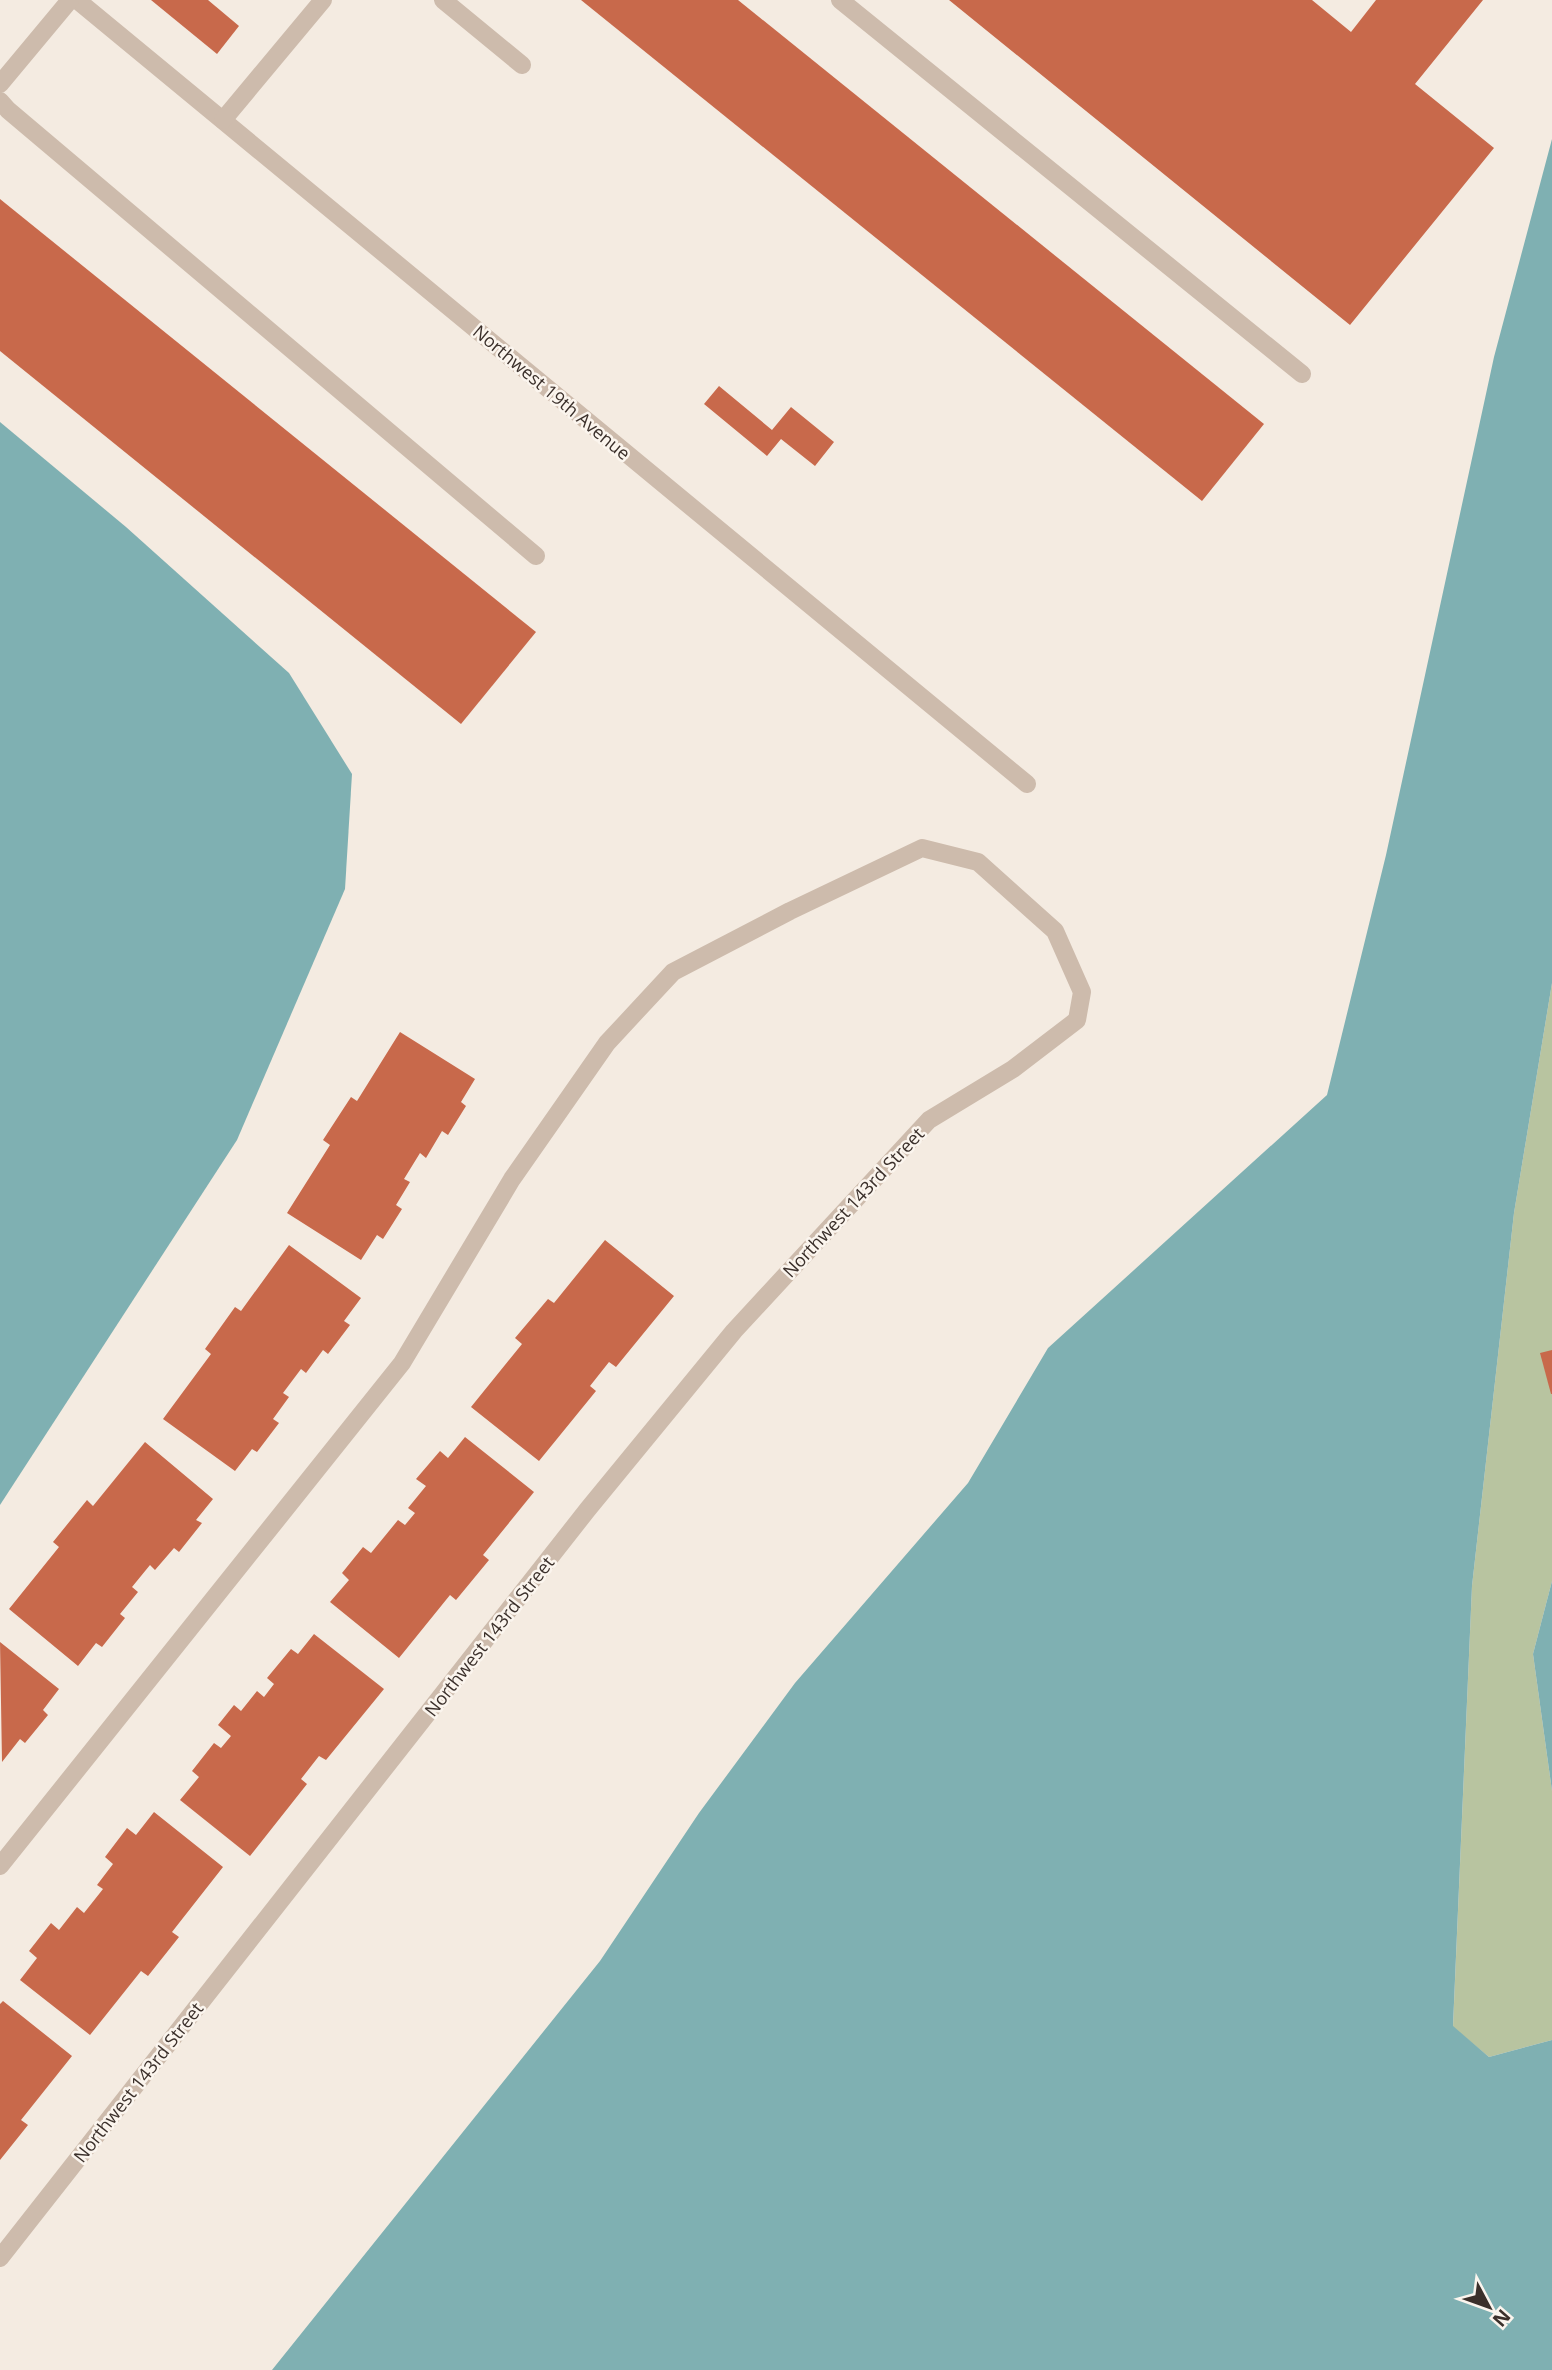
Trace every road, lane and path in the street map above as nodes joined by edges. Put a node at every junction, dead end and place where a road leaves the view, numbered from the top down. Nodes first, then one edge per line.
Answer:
1 (69, 0) edge
2 (78, 0) edge
3 (323, 0) edge
4 (443, 0) edge
5 (840, 0) edge
6 (522, 65) dead end
7 (0, 84) edge
8 (0, 101) edge
9 (223, 120) junction
10 (1303, 374) dead end
11 (536, 556) dead end
12 (1027, 784) dead end
13 (0, 1866) edge
14 (0, 2258) edge

1 - 7 street
2 - 9 street, Northwest 19th Avenue
3 - 9 street
4 - 6 street
5 - 10 street
8 - 11 street
9 - 12 street, Northwest 19th Avenue
13 - 14 street, Northwest 143rd Street

